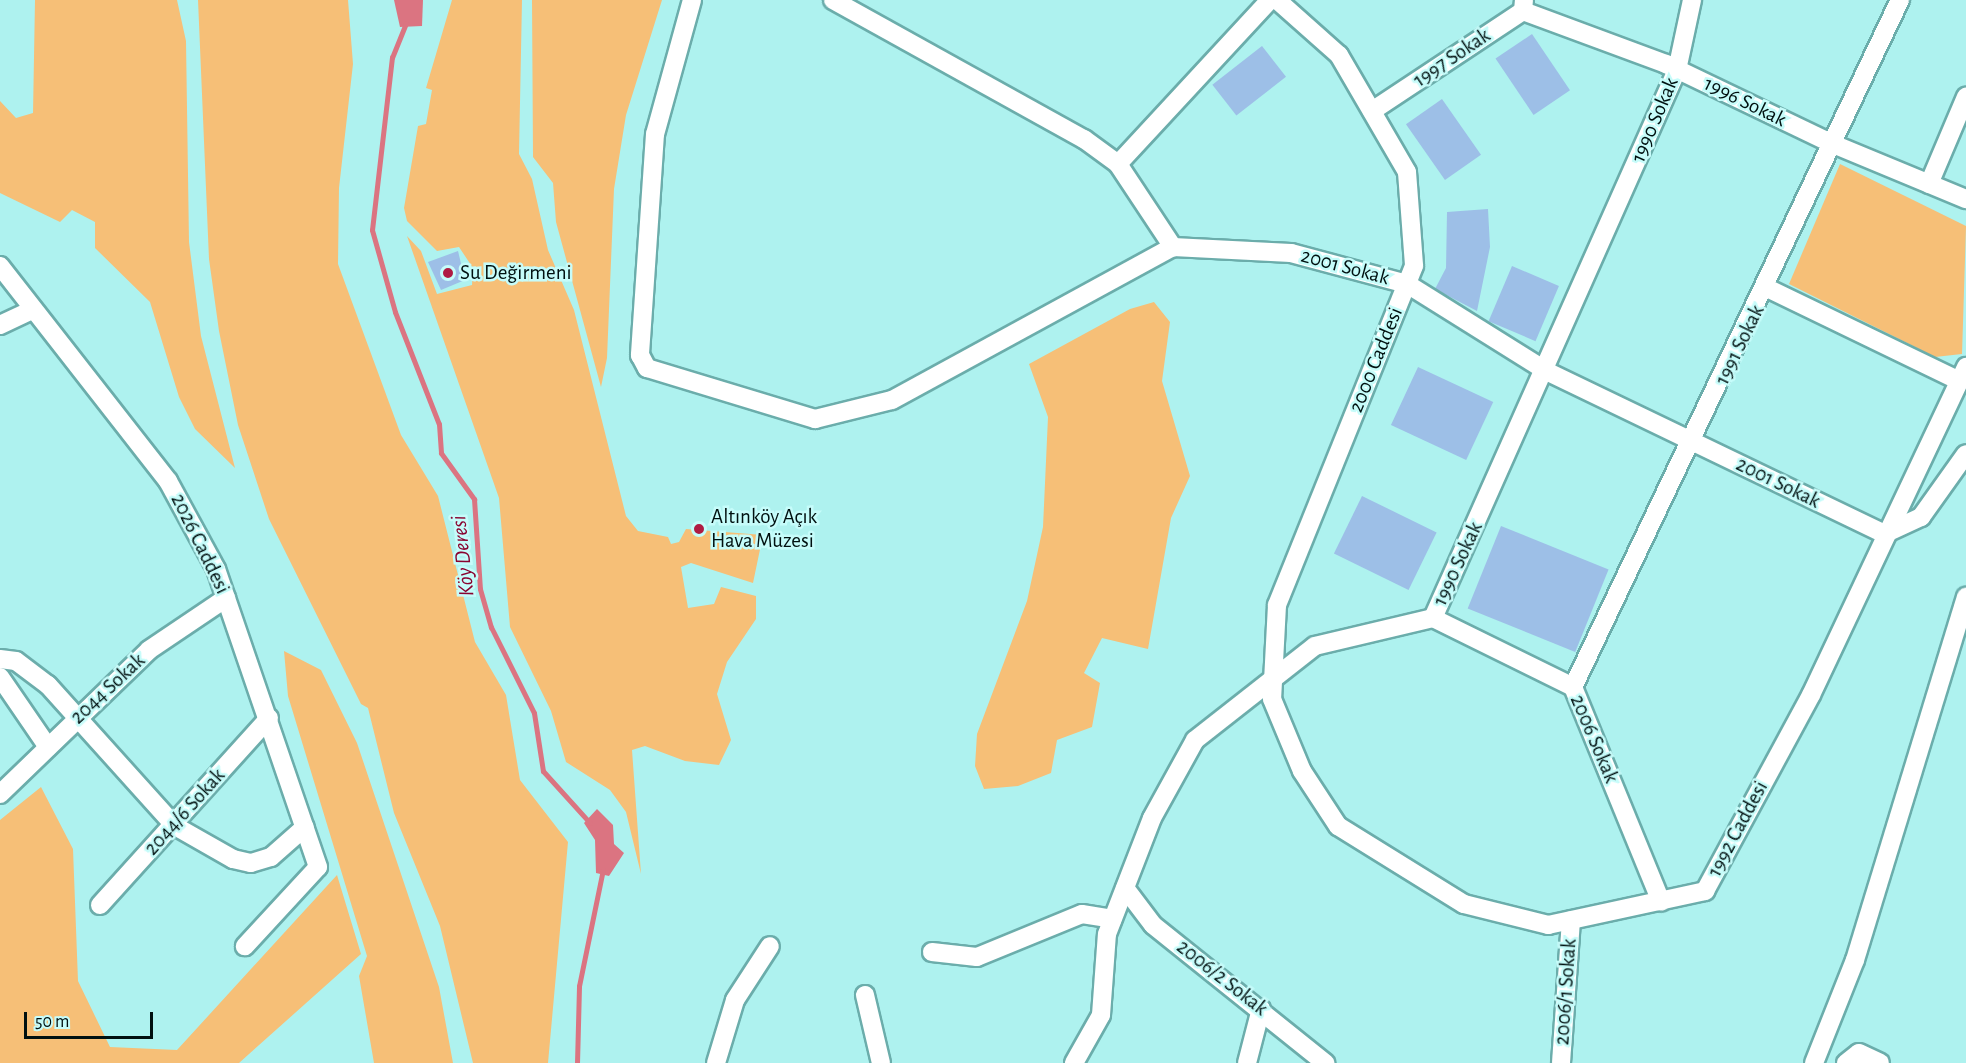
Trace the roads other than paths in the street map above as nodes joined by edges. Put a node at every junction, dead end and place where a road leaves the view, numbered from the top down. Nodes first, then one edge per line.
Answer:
1 (692, 0) edge
2 (833, 0) edge
3 (1270, 0) edge
4 (1277, 0) edge
5 (1692, 0) edge
6 (1900, 0) edge
7 (1523, 5) edge
8 (1677, 70) junction
9 (1966, 97) edge
10 (1372, 111) junction
11 (1833, 144) junction
12 (1118, 164) junction
13 (1929, 184) junction
14 (1966, 199) edge
15 (1173, 247) junction
16 (0, 266) edge
17 (1407, 284) junction
18 (1767, 288) junction
19 (32, 310) junction
20 (0, 325) edge
21 (1545, 371) junction
22 (1963, 374) edge
23 (1693, 442) junction
24 (1966, 454) edge
25 (1884, 534) junction
26 (1966, 597) edge
27 (226, 598) junction
28 (1433, 618) junction
29 (0, 659) edge
30 (0, 677) edge
31 (1273, 684) junction
32 (1573, 687) junction
33 (77, 718) junction
34 (269, 718) junction
35 (48, 747) junction
36 (0, 794) edge
37 (175, 826) junction
38 (305, 827) junction
39 (1125, 888) junction
40 (1661, 902) junction
41 (100, 905) dead end
42 (1113, 919) junction
43 (1571, 921) junction
44 (245, 946) dead end
45 (770, 946) dead end
46 (932, 952) dead end
47 (865, 994) dead end
48 (1261, 1009) junction
49 (716, 1063) edge
50 (881, 1063) edge
51 (1074, 1063) edge
52 (1247, 1063) edge
53 (1325, 1063) edge
54 (1561, 1063) edge
55 (1814, 1063) edge
56 (1846, 1063) edge
57 (1880, 1063) edge

1 - 15 street
2 - 12 street
3 - 12 street
4 - 10 street, 2000 Caddesi
5 - 8 street, 1990 Sokak
6 - 11 street, 1991 Sokak
7 - 8 street, 1996 Sokak
7 - 10 street, 1997 Sokak
8 - 11 street, 1996 Sokak
8 - 21 street, 1990 Sokak
9 - 13 street
10 - 17 street, 2000 Caddesi
11 - 13 street, 1996 Sokak
11 - 18 street, 1991 Sokak
12 - 15 street
13 - 14 street, 1996 Sokak
15 - 17 street, 2001 Sokak
16 - 19 street, 2026 Caddesi
17 - 21 street, 2001 Sokak
17 - 31 street, 2000 Caddesi
18 - 22 street
18 - 23 street, 1991 Sokak
19 - 20 street
19 - 27 street, 2026 Caddesi
21 - 23 street, 2001 Sokak
21 - 28 street, 1990 Sokak
22 - 25 street, 1992 Caddesi
23 - 25 street, 2001 Sokak
23 - 32 street, 1991 Sokak
24 - 25 street
25 - 40 street, 1992 Caddesi
26 - 55 street
27 - 33 street, 2044 Sokak
27 - 34 street, 2026 Caddesi
28 - 31 street, 1990 Sokak
28 - 32 street, 2006 Sokak
29 - 33 street
30 - 35 street
31 - 39 street, 1990 Sokak
31 - 43 street, 1992 Caddesi
32 - 40 street, 2006 Sokak
33 - 35 street, 2044 Sokak
33 - 37 street
34 - 37 street, 2044/6 Sokak
34 - 38 street, 2026 Caddesi
35 - 36 street, 2044 Sokak
37 - 38 street
37 - 41 street, 2044/6 Sokak
38 - 44 street, 2026 Caddesi
39 - 42 street, 1990 Sokak
39 - 48 street, 2006/2 Sokak
40 - 43 street, 1992 Caddesi
42 - 46 street
42 - 51 street, 1990 Sokak
43 - 54 street, 2006/1 Sokak
45 - 49 street
47 - 50 street
48 - 52 street
48 - 53 street, 2006/2 Sokak
56 - 57 street

